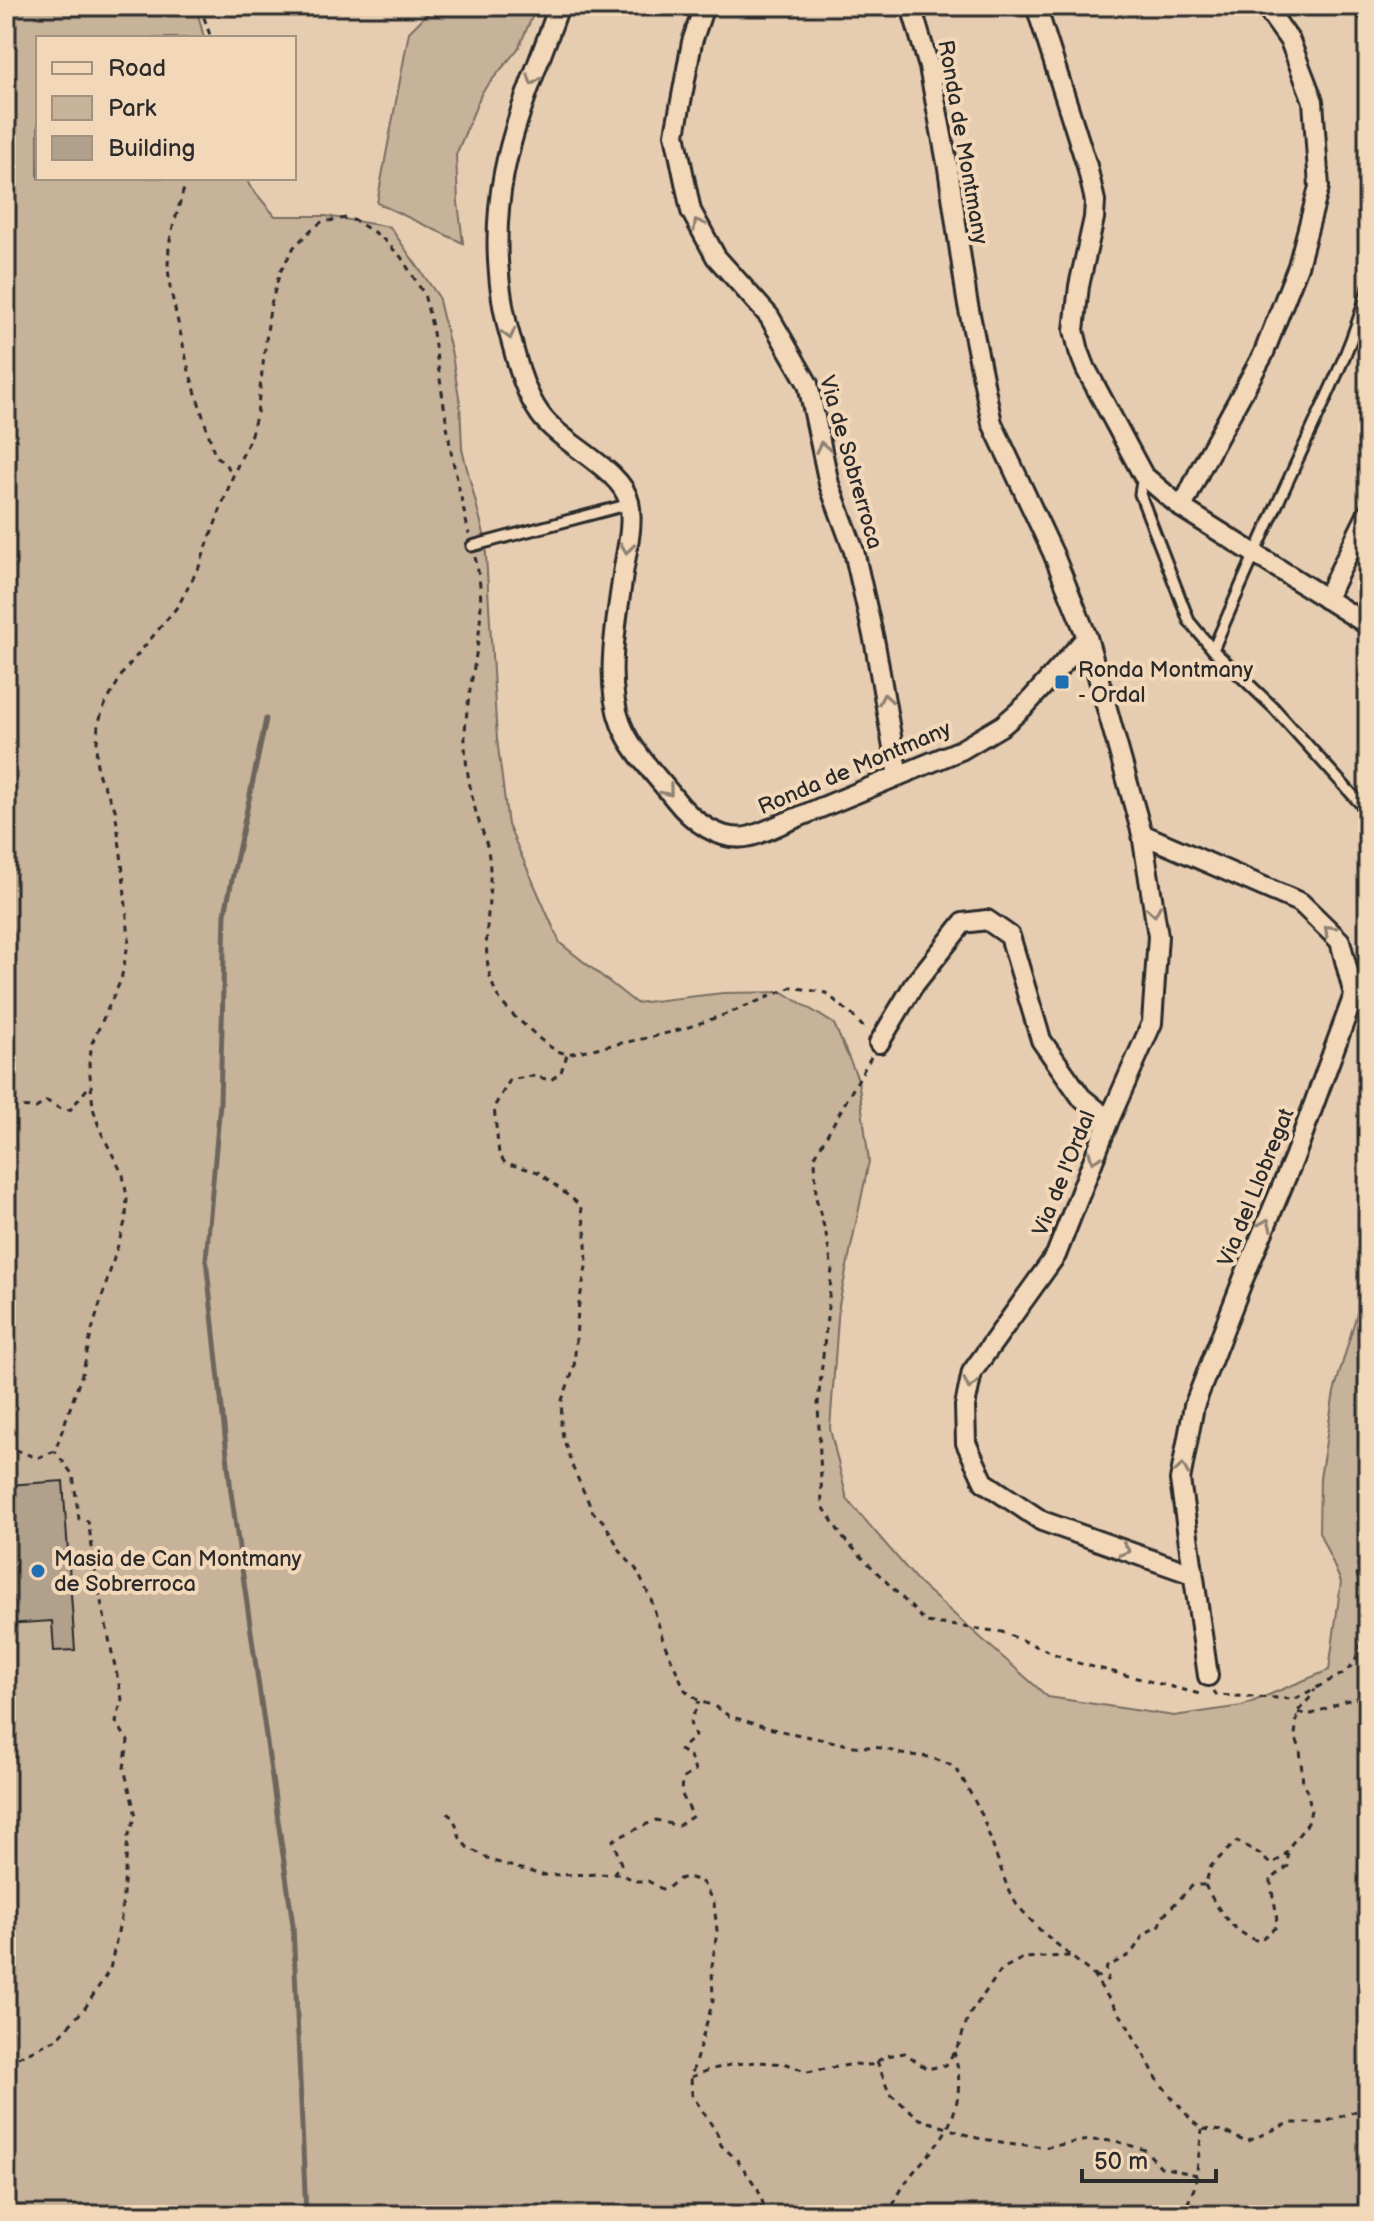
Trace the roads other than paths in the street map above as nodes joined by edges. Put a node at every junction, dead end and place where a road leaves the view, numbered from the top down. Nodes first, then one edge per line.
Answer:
1 (559, 6) edge
2 (704, 6) edge
3 (911, 6) edge
4 (1036, 6) edge
5 (1265, 6) edge
6 (1358, 6) edge
7 (1368, 18) edge
8 (1368, 288) edge
9 (1143, 475) junction
10 (630, 504) junction
11 (1182, 508) junction
12 (1368, 513) edge
13 (472, 546) road end
14 (1254, 554) junction
15 (1326, 599) junction
16 (1368, 625) edge
17 (1087, 637) junction
18 (1213, 650) junction
19 (898, 776) junction
20 (1368, 812) edge
21 (1142, 834) junction
22 (879, 1043) road end
23 (1109, 1120) junction
24 (1192, 1574) junction
25 (1208, 1676) road end

1 -> 10 street
19 -> 2 street, Via de Sobrerroca
3 - 17 street, Ronda de Montmany
4 - 9 street
5 - 11 street
6 - 7 lane
8 - 14 lane
9 - 11 street
9 - 18 lane
10 - 13 lane
10 -> 19 street, Ronda de Montmany
11 - 14 street
12 - 15 street
14 - 15 street
14 - 18 lane
15 - 16 street
17 - 19 street, Ronda de Montmany
17 - 21 street, Via de l'Ordal
18 - 20 lane
21 -> 23 street, Via de l'Ordal
24 -> 21 street, Via del Llobregat
22 - 23 street
23 -> 24 street, Via de l'Ordal
24 - 25 street, Via del Llobregat

